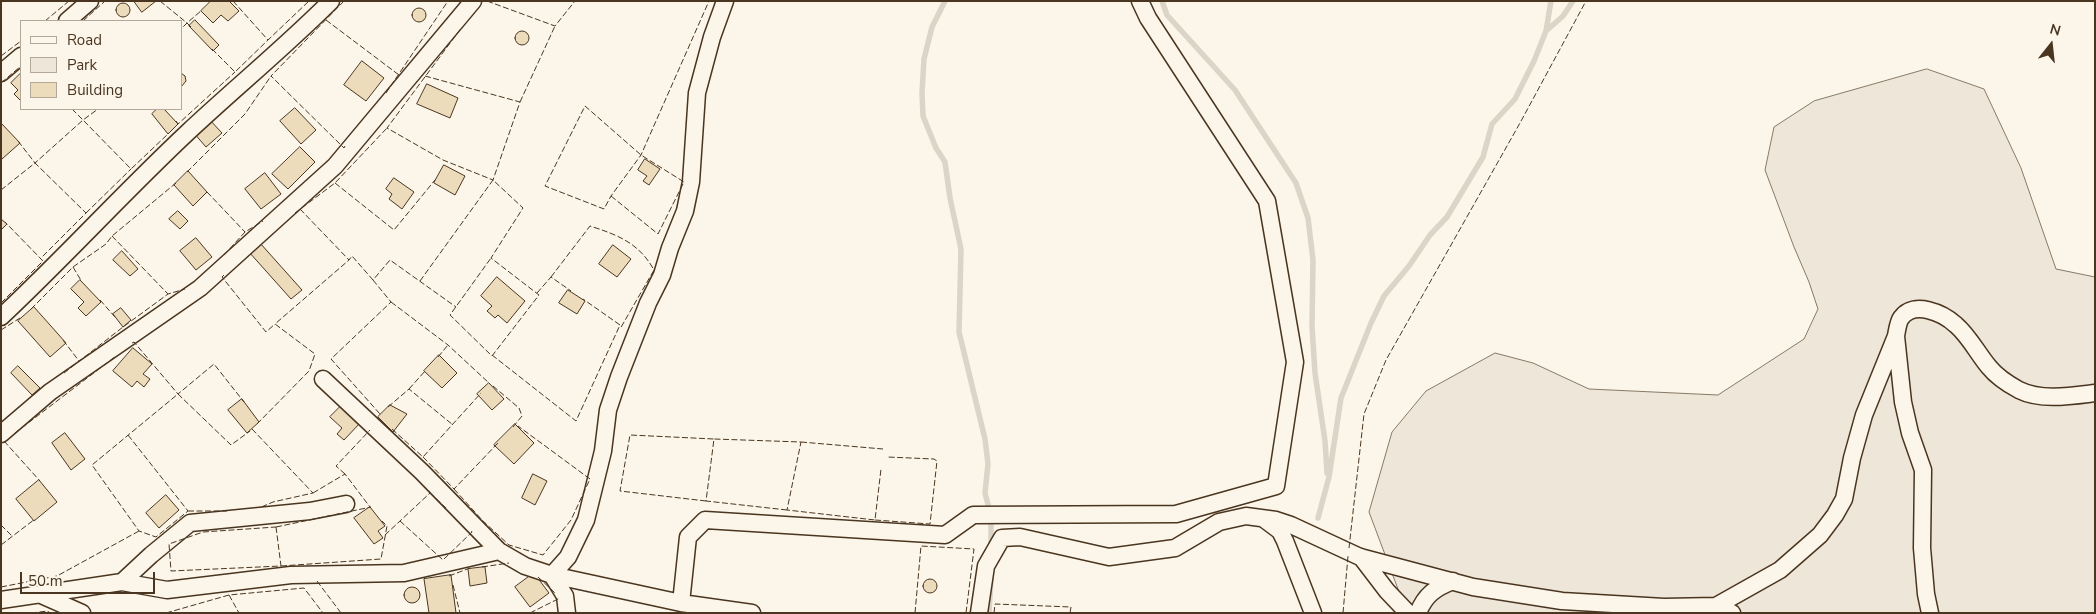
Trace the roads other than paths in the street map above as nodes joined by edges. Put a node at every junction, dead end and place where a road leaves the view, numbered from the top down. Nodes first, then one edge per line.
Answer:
1 (90, 1) edge
2 (331, 1) edge
3 (473, 1) edge
4 (724, 1) edge
5 (1140, 1) edge
6 (68, 20) edge
7 (20, 57) edge
8 (1, 73) edge
9 (1, 317) edge
10 (1896, 336) junction
11 (323, 379) dead end
12 (2095, 393) edge
13 (1, 434) edge
14 (346, 504) dead end
15 (1262, 518) junction
16 (499, 551) junction
17 (1361, 557) junction
18 (552, 575) junction
19 (1452, 581) junction
20 (122, 582) junction
21 (39, 594) junction
22 (1, 600) edge
23 (1716, 606) junction
24 (687, 608) edge
25 (82, 613) edge
26 (567, 613) edge
27 (752, 613) edge
28 (979, 613) edge
29 (1313, 613) edge
30 (1408, 613) edge
31 (1418, 613) edge
32 (1732, 613) edge
33 (1930, 613) edge

1 - 6 street
2 - 9 street
3 - 13 street
4 - 18 street
5 - 24 street
7 - 8 street
10 - 12 street
10 - 23 street
10 - 33 street
11 - 16 street
14 - 20 street
15 - 17 street
15 - 28 street
15 - 29 street
16 - 18 street
16 - 20 street
17 - 19 street
17 - 30 street
18 - 24 street
18 - 26 street
19 - 23 street
19 - 31 street
20 - 21 street
21 - 22 street
21 - 25 street
23 - 32 street
24 - 27 street

